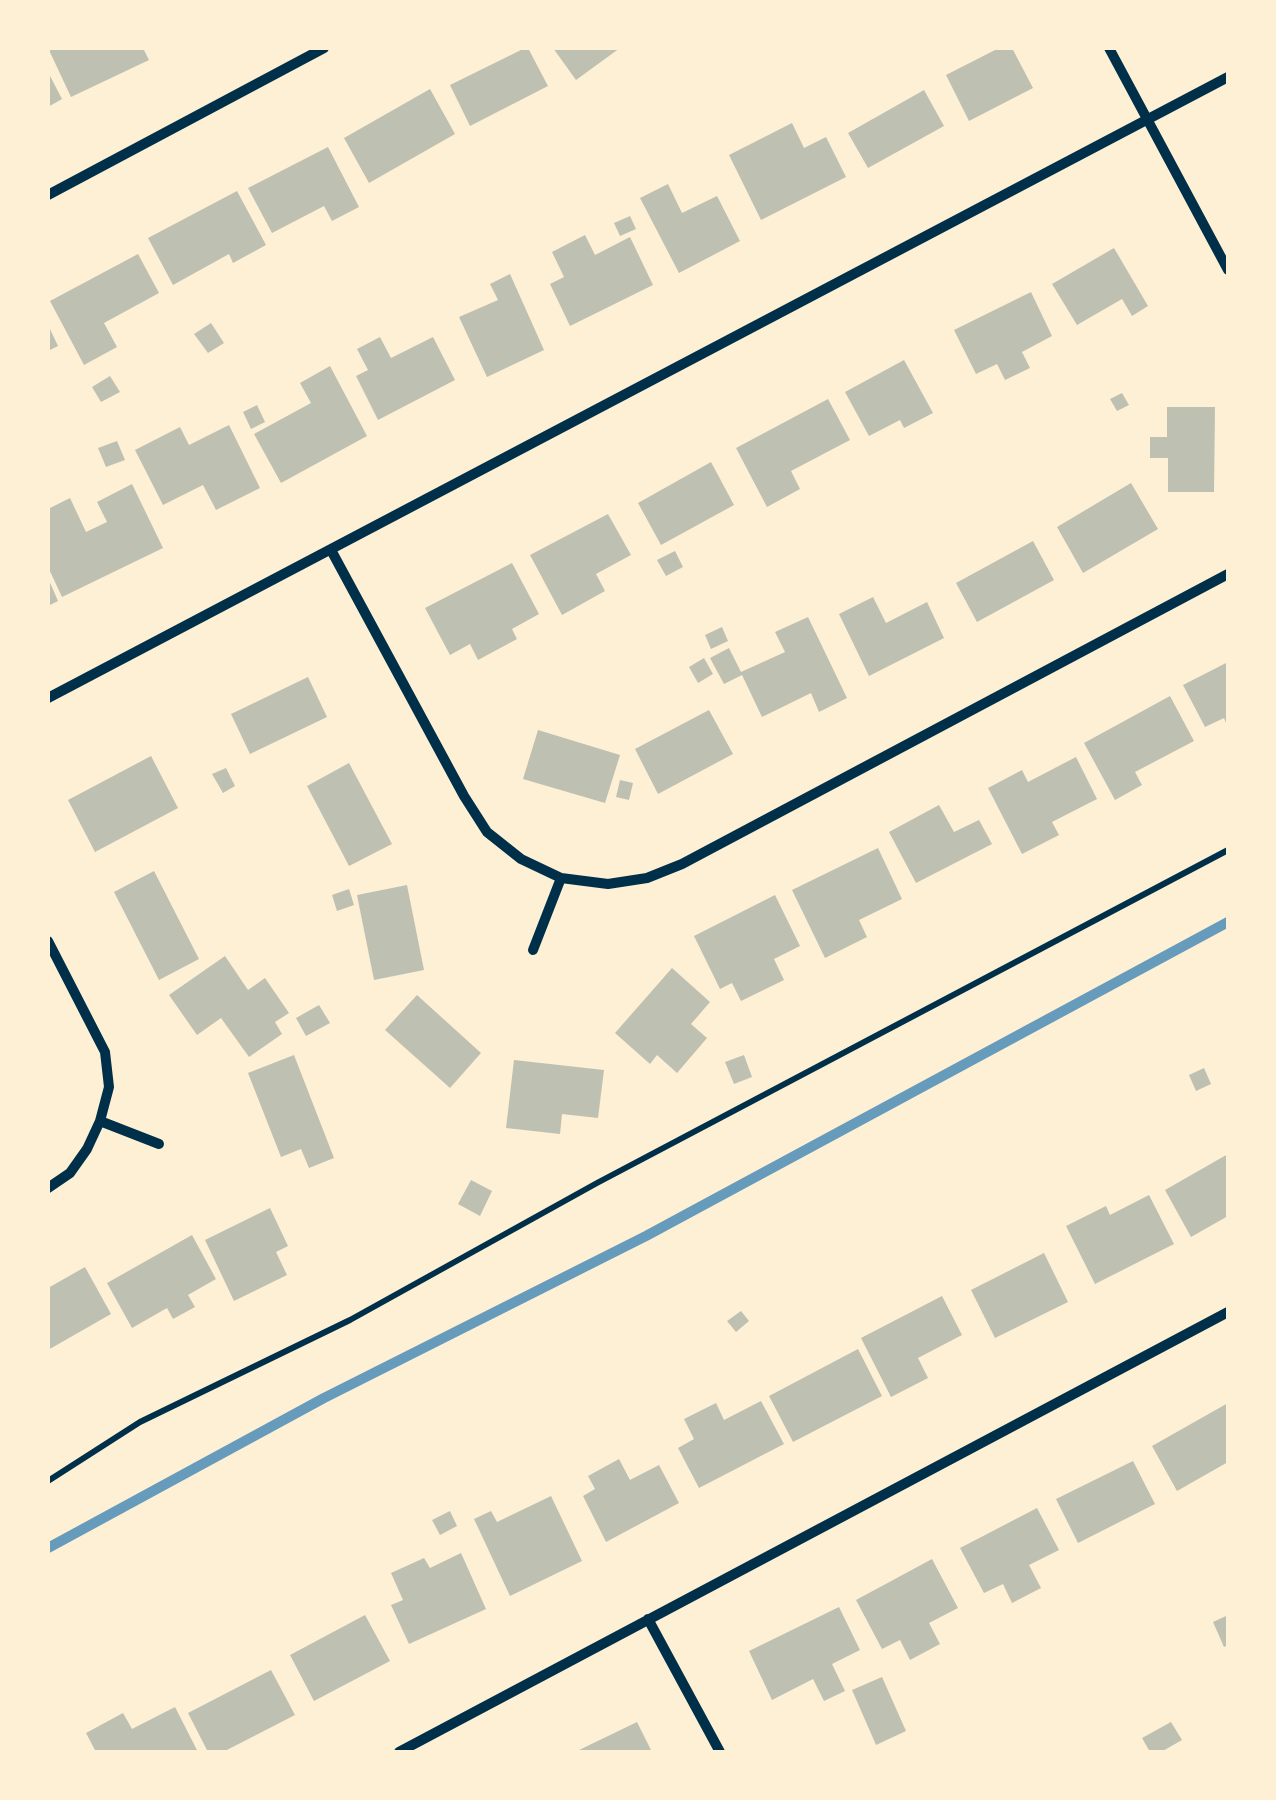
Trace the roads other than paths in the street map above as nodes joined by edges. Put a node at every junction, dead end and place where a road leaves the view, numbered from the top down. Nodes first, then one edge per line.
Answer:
1 (324, 48) edge
2 (1109, 48) edge
3 (1228, 78) edge
4 (1148, 121) junction
5 (48, 195) edge
6 (1228, 270) edge
7 (331, 550) junction
8 (1228, 574) edge
9 (48, 698) edge
10 (561, 878) junction
11 (48, 941) edge
12 (533, 950) dead end
13 (100, 1121) junction
14 (159, 1144) dead end
15 (48, 1188) edge
16 (1228, 1312) edge
17 (648, 1619) junction
18 (400, 1752) edge
19 (720, 1752) edge

1 - 5 street
2 - 4 street
3 - 4 street
4 - 6 street
4 - 7 street
7 - 9 street
7 - 10 street
8 - 10 street
10 - 12 street
11 - 13 street
13 - 14 street
13 - 15 street
16 - 17 street
17 - 18 street
17 - 19 street

